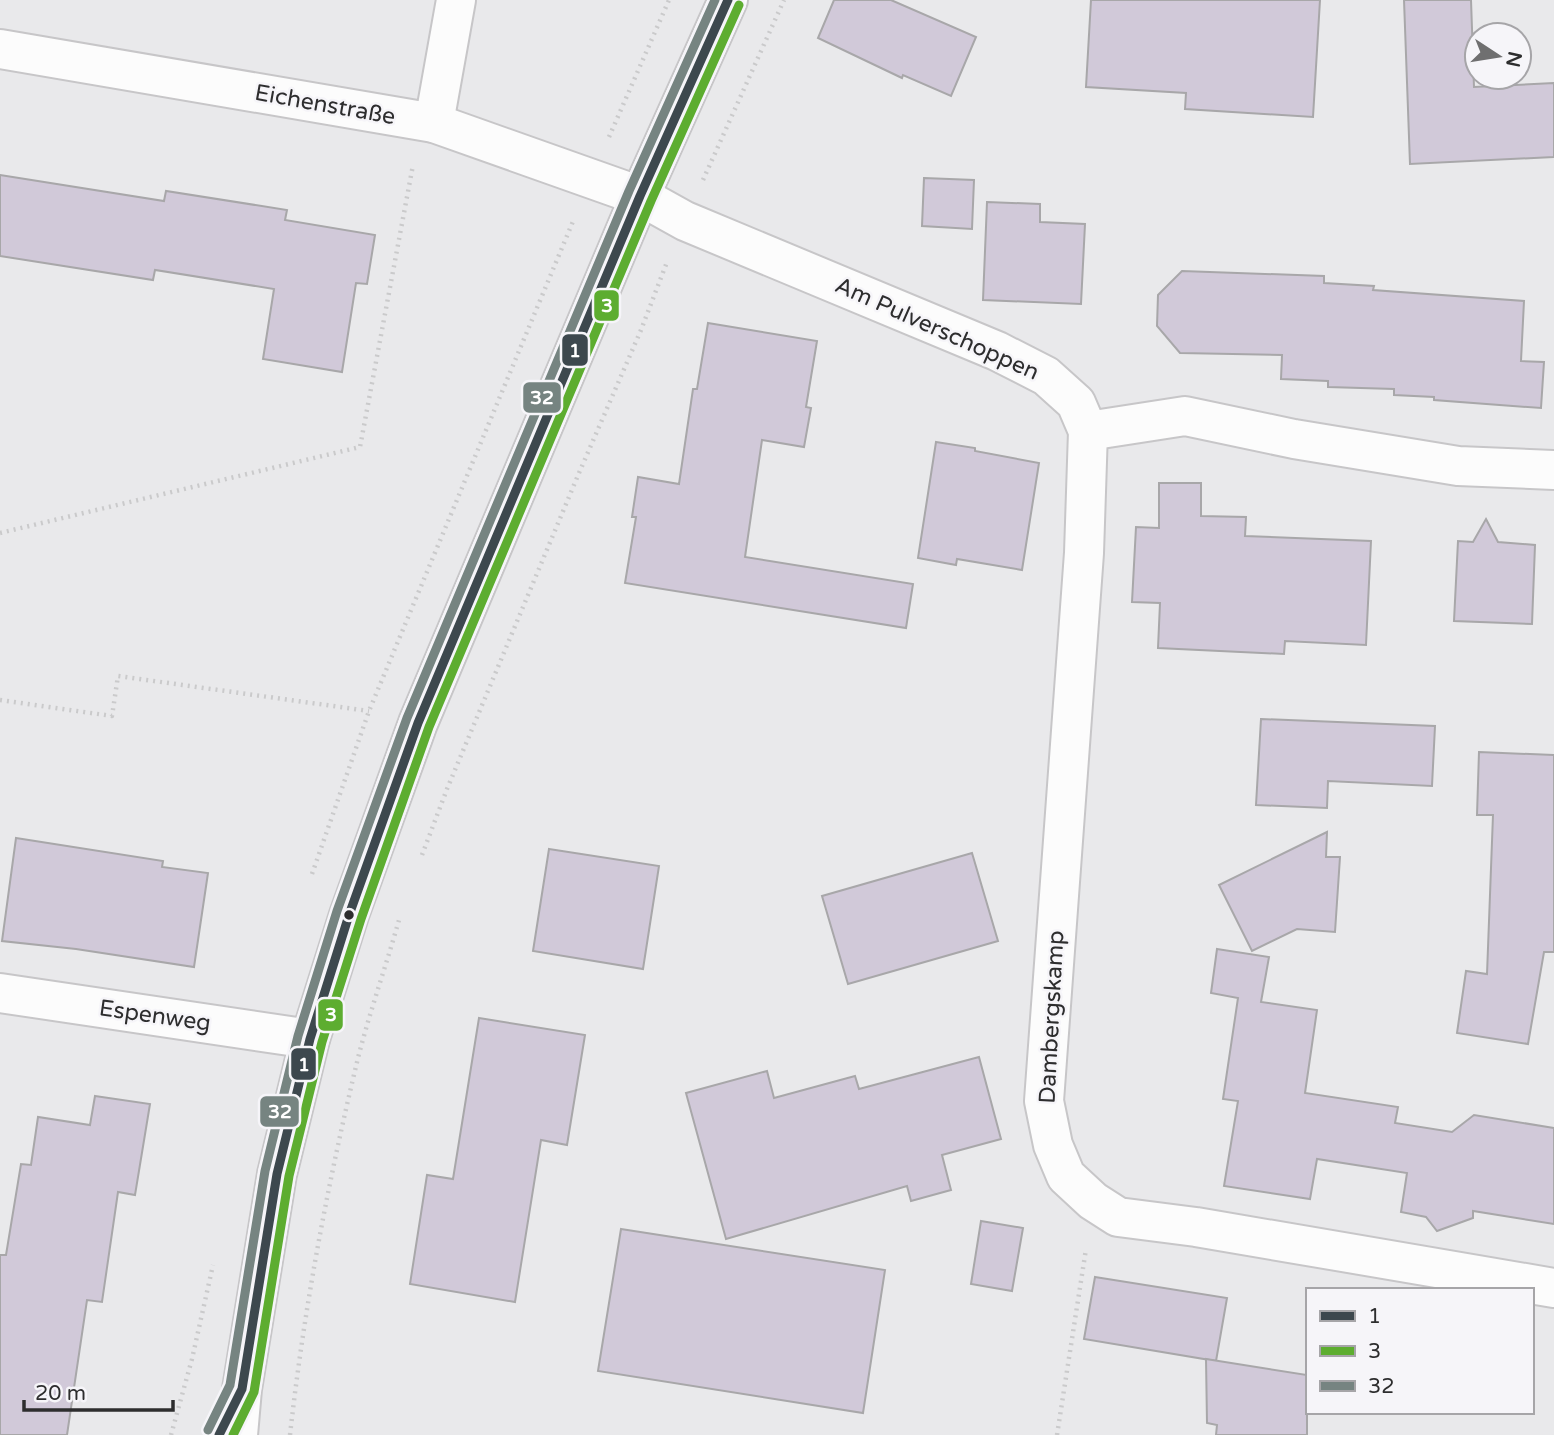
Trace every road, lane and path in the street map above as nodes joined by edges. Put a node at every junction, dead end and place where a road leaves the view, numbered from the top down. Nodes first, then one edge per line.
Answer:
1 (456, 0) edge
2 (669, 0) edge
3 (728, 0) edge
4 (785, 0) edge
5 (0, 49) edge
6 (427, 122) junction
7 (591, 178) junction
8 (640, 196) junction
9 (685, 221) junction
10 (1088, 431) junction
11 (1554, 470) edge
12 (0, 533) edge
13 (0, 700) edge
14 (369, 711) dead end
15 (420, 862) dead end
16 (402, 910) dead end
17 (0, 993) edge
18 (310, 1039) junction
19 (1093, 1201) junction
20 (1554, 1288) edge
21 (243, 1389) junction
22 (219, 1435) edge
23 (238, 1435) edge
24 (290, 1435) edge
25 (1057, 1435) edge

1 - 6 street
2 - 7 path
3 - 8 street
4 - 9 path
5 - 6 street, Eichenstraße
6 - 7 street, Eichenstraße
6 - 12 path
7 - 8 street, Eichenstraße
8 - 9 street, Am Pulverschoppen
8 - 18 street
9 - 10 street, Am Pulverschoppen
9 - 15 path
10 - 11 street
10 - 19 street, Dambergskamp
13 - 14 path
16 - 24 path
17 - 18 street, Espenweg
18 - 21 street
19 - 20 street, Dambergskamp
19 - 25 path
21 - 22 street
21 - 23 street

